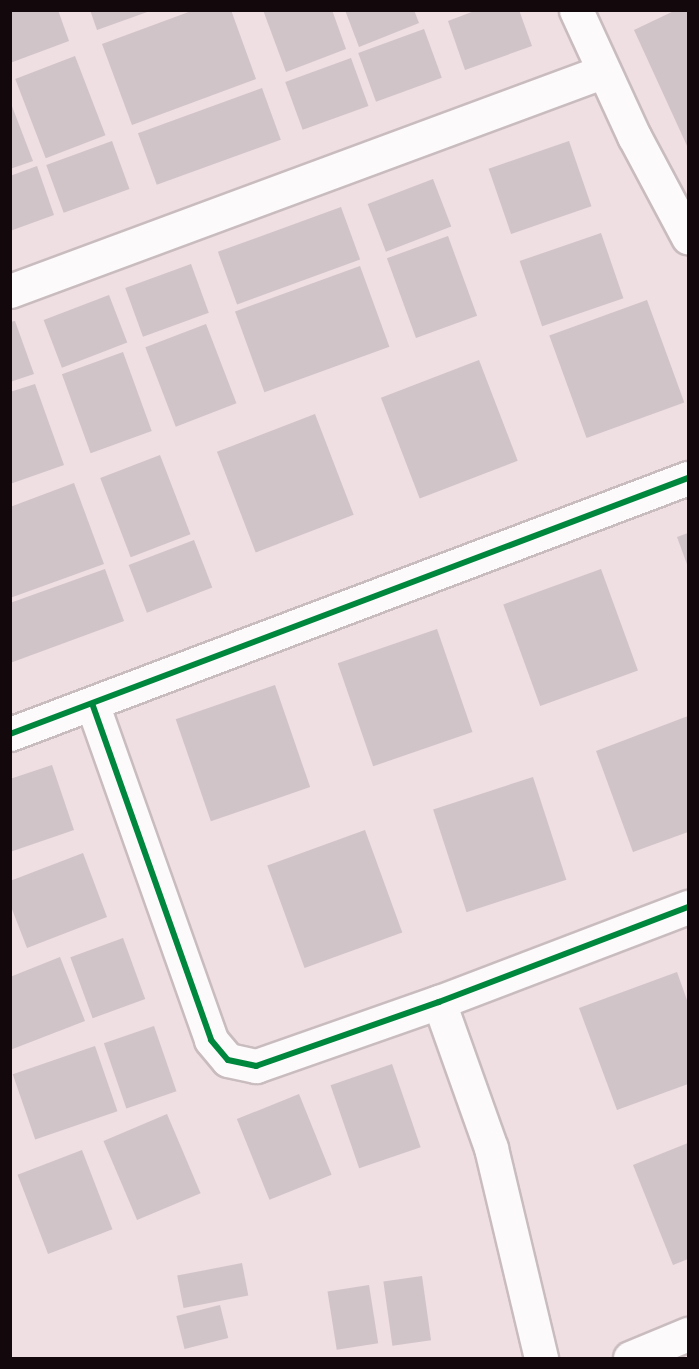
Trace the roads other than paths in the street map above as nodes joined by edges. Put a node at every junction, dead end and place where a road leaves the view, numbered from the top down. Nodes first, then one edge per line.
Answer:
1 (576, 10) edge
2 (604, 71) junction
3 (688, 237) edge
4 (10, 291) edge
5 (688, 478) edge
6 (93, 706) junction
7 (10, 734) edge
8 (688, 907) edge
9 (439, 1002) junction
10 (688, 1334) edge
11 (541, 1359) edge
12 (630, 1359) edge

1 - 2 street
2 - 3 street
2 - 4 street
5 - 6 street
6 - 7 street
6 - 9 street
8 - 9 street
9 - 11 street
10 - 12 street

